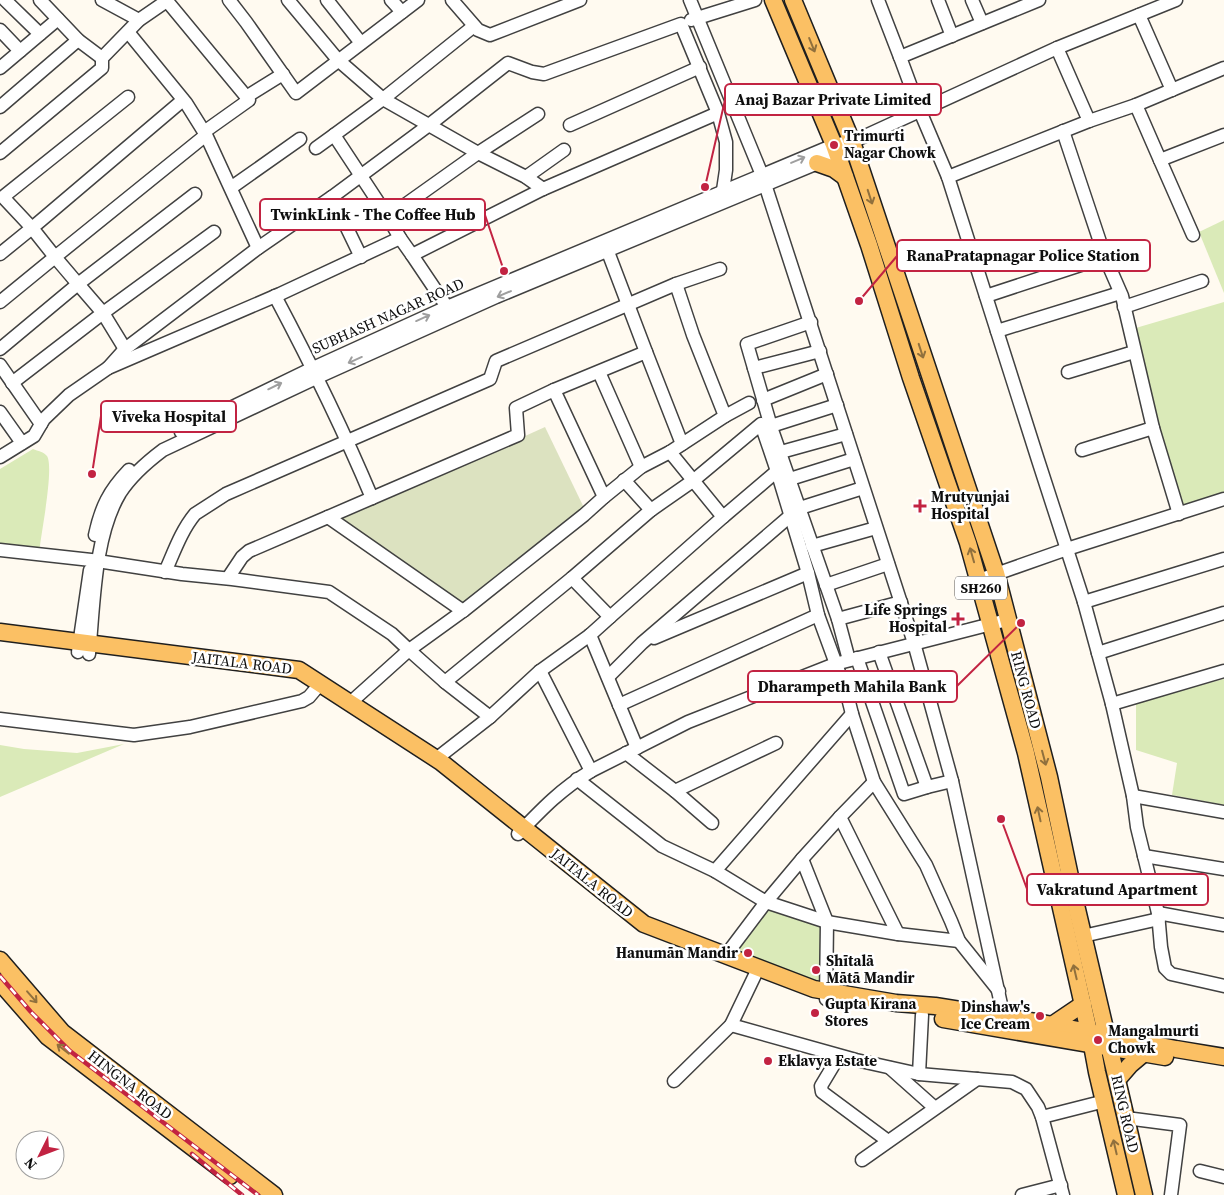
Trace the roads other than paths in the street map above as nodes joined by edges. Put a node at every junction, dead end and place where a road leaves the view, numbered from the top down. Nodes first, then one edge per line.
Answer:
1 (5, 0) edge
2 (40, 0) edge
3 (102, 0) edge
4 (228, 0) edge
5 (288, 0) edge
6 (327, 0) edge
7 (391, 0) edge
8 (418, 0) edge
9 (452, 0) edge
10 (580, 0) edge
11 (690, 0) edge
12 (755, 0) edge
13 (773, 0) edge
14 (794, 0) edge
15 (878, 0) edge
16 (938, 0) edge
17 (972, 0) edge
18 (1039, 0) edge
19 (1176, 0) edge
20 (167, 1) edge
21 (1007, 6) edge
22 (402, 12) junction
23 (1140, 15) junction
24 (58, 19) junction
25 (139, 20) junction
26 (689, 21) junction
27 (982, 23) junction
28 (474, 26) junction
29 (0, 30) edge
30 (128, 32) junction
31 (40, 34) junction
32 (952, 36) junction
33 (78, 40) junction
34 (361, 43) junction
35 (1057, 48) junction
36 (20, 51) junction
37 (900, 57) junction
38 (102, 58) junction
39 (338, 60) junction
40 (1, 66) edge
41 (700, 67) junction
42 (1224, 68) edge
43 (283, 74) junction
44 (1172, 90) junction
45 (128, 96) dead end
46 (246, 97) junction
47 (383, 99) junction
48 (183, 100) junction
49 (1136, 105) junction
50 (0, 107) edge
51 (920, 110) junction
52 (718, 113) junction
53 (538, 114) dead end
54 (1089, 120) junction
55 (430, 125) junction
56 (570, 125) dead end
57 (1063, 131) junction
58 (205, 134) junction
59 (334, 135) junction
60 (1224, 135) edge
61 (300, 139) dead end
62 (852, 142) junction
63 (316, 148) dead end
64 (564, 150) dead end
65 (836, 150) junction
66 (0, 153) edge
67 (478, 153) junction
68 (1160, 160) junction
69 (817, 163) junction
70 (361, 175) junction
71 (526, 177) junction
72 (845, 178) junction
73 (948, 178) junction
74 (764, 180) junction
75 (232, 187) junction
76 (543, 189) junction
77 (195, 194) dead end
78 (2, 196) edge
79 (332, 197) junction
80 (722, 197) junction
81 (388, 217) junction
82 (32, 228) junction
83 (214, 232) dead end
84 (1193, 235) dead end
85 (400, 238) junction
86 (605, 246) junction
87 (258, 248) junction
88 (0, 254) edge
89 (412, 255) junction
90 (54, 256) junction
91 (361, 257) junction
92 (1105, 257) junction
93 (720, 269) dead end
94 (1202, 281) dead end
95 (78, 284) junction
96 (676, 284) junction
97 (1120, 292) junction
98 (275, 296) junction
99 (986, 296) junction
100 (0, 302) edge
101 (628, 305) junction
102 (446, 307) junction
103 (1124, 307) junction
104 (103, 314) junction
105 (811, 322) junction
106 (997, 331) junction
107 (0, 349) edge
108 (125, 349) junction
109 (820, 350) junction
110 (646, 352) junction
111 (1134, 352) junction
112 (0, 365) edge
113 (108, 368) junction
114 (754, 368) junction
115 (315, 372) junction
116 (599, 372) junction
117 (1068, 372) dead end
118 (827, 374) junction
119 (12, 383) junction
120 (554, 390) junction
121 (763, 400) junction
122 (749, 403) dead end
123 (837, 405) junction
124 (0, 412) edge
125 (725, 416) junction
126 (41, 424) junction
127 (771, 426) junction
128 (1153, 428) junction
129 (846, 434) junction
130 (349, 442) junction
131 (22, 443) junction
132 (682, 444) junction
133 (1082, 450) dead end
134 (670, 452) junction
135 (781, 452) junction
136 (0, 457) edge
137 (854, 459) junction
138 (641, 467) junction
139 (777, 471) junction
140 (790, 479) junction
141 (624, 480) junction
142 (694, 480) junction
143 (863, 488) junction
144 (604, 497) junction
145 (372, 498) junction
146 (1224, 499) edge
147 (651, 510) junction
148 (795, 512) junction
149 (1179, 514) junction
150 (328, 517) junction
151 (723, 517) junction
152 (876, 528) junction
153 (812, 546) junction
154 (1067, 549) junction
155 (0, 550) edge
156 (1224, 558) edge
157 (95, 561) junction
158 (888, 564) junction
159 (165, 572) junction
160 (808, 573) junction
161 (996, 573) junction
162 (228, 578) junction
163 (572, 578) junction
164 (979, 580) junction
165 (826, 585) junction
166 (900, 602) junction
167 (1084, 602) junction
168 (463, 611) junction
169 (1224, 613) edge
170 (818, 615) junction
171 (610, 617) junction
172 (838, 619) junction
173 (1007, 620) junction
174 (991, 623) junction
175 (0, 632) edge
176 (590, 635) junction
177 (0, 643) edge
178 (642, 643) junction
179 (914, 644) junction
180 (84, 648) junction
181 (409, 650) junction
182 (879, 652) junction
183 (1098, 652) junction
184 (853, 659) junction
185 (835, 664) junction
186 (540, 671) junction
187 (1224, 671) edge
188 (608, 676) junction
189 (445, 682) junction
190 (318, 687) junction
191 (350, 702) junction
192 (1112, 704) junction
193 (618, 705) junction
194 (852, 714) junction
195 (490, 716) junction
196 (0, 719) edge
197 (776, 743) dead end
198 (632, 750) junction
199 (436, 759) junction
200 (591, 771) junction
201 (577, 779) junction
202 (952, 781) junction
203 (874, 782) junction
204 (927, 787) junction
205 (675, 791) junction
206 (1133, 796) junction
207 (1224, 812) edge
208 (840, 817) junction
209 (712, 823) dead end
210 (521, 832) junction
211 (1144, 856) junction
212 (802, 860) junction
213 (1224, 869) edge
214 (715, 871) junction
215 (766, 902) junction
216 (1158, 916) junction
217 (827, 922) junction
218 (1224, 925) edge
219 (898, 934) junction
220 (1083, 936) junction
221 (959, 941) junction
222 (726, 956) junction
223 (0, 960) edge
224 (754, 975) junction
225 (0, 982) edge
226 (1224, 986) edge
227 (999, 991) junction
228 (826, 995) junction
229 (1090, 1003) junction
230 (922, 1015) junction
231 (1004, 1018) junction
232 (731, 1025) junction
233 (1052, 1025) junction
234 (1091, 1039) junction
235 (1129, 1039) junction
236 (1063, 1040) junction
237 (1108, 1042) junction
238 (1143, 1054) junction
239 (839, 1056) junction
240 (1224, 1057) edge
241 (889, 1067) junction
242 (1224, 1068) edge
243 (1096, 1072) junction
244 (919, 1074) junction
245 (977, 1079) junction
246 (1117, 1080) junction
247 (674, 1081) dead end
248 (1105, 1101) junction
249 (935, 1108) junction
250 (1042, 1117) junction
251 (1126, 1118) junction
252 (888, 1141) junction
253 (862, 1160) dead end
254 (1200, 1172) dead end
255 (1224, 1177) edge
256 (1062, 1190) edge
257 (255, 1195) edge
258 (274, 1195) edge
259 (1022, 1195) edge
260 (1126, 1195) edge
261 (1144, 1195) edge
262 (1171, 1195) edge

1 - 31 street
2 - 24 street
3 - 25 street
4 - 43 street
5 - 39 street
6 - 34 street
7 - 22 street
8 - 22 street
9 - 28 street
10 - 28 street
11 - 26 street
12 - 26 street
13 - 65 main road, SH260
14 -> 62 main road, RING ROAD / SH260
15 - 37 street
16 - 32 street
17 - 27 street
18 - 21 street
19 - 23 street
20 - 25 street
20 - 46 street
21 - 27 street
22 - 34 street
23 - 35 street
23 - 44 street
24 - 31 street
24 - 33 street
25 - 30 street
26 - 41 street
26 - 55 street
26 - 74 street
27 - 32 street
28 - 47 street
29 - 36 street
30 - 38 street
30 - 48 street
31 - 36 street
32 - 37 street
33 - 38 street
33 - 50 street
34 - 39 street
35 - 51 street
35 - 54 street
36 - 40 street
37 - 51 street
38 - 66 street
39 - 43 street
39 - 47 street
41 - 52 street
41 - 56 street
42 - 44 street
43 - 46 street
44 - 49 street
45 - 78 street
46 - 58 street
47 - 55 street
47 - 59 street
48 - 58 street
48 - 82 street
49 - 54 street
49 - 68 street
51 - 62 street
51 - 73 street
52 - 76 street
52 - 80 street
53 - 67 street
54 - 57 street
55 - 67 street
55 - 70 street
57 - 73 street
57 - 92 street
58 - 75 street
58 - 90 street
59 - 63 street
59 - 70 street
60 - 68 street
61 - 75 street
62 - 65 street
62 -> 161 main road, RING ROAD / SH260
64 - 71 street
65 - 69 street
65 - 72 main road, SH260
74 -> 65 street, SUBHASH NAGAR ROAD
67 - 71 street
67 - 81 street
68 - 84 street
69 - 72 main road
69 - 74 street
70 - 79 street
70 - 81 street
71 - 76 street
164 -> 72 main road, SH260
73 - 99 street
74 - 80 street, SUBHASH NAGAR ROAD
74 - 105 street
75 - 87 street
76 - 89 street
77 - 95 street
78 - 82 street
79 - 87 street
79 - 91 street
80 - 86 street, SUBHASH NAGAR ROAD
81 - 85 street
82 - 88 street
82 - 90 street
83 - 104 street
85 - 89 street
85 - 91 street
86 - 101 street
86 - 102 street, SUBHASH NAGAR ROAD
86 -> 115 street
87 - 108 street
89 - 102 street
90 - 95 street
90 - 100 street
91 - 98 street
92 - 97 street
92 - 99 street
93 - 96 street
94 - 103 street
95 - 104 street
95 - 107 street
96 - 101 street
96 - 125 street
97 - 103 street
97 - 106 street
98 - 113 street
98 - 115 street
99 - 106 street
101 - 110 street
101 - 130 street
115 -> 102 street, SUBHASH NAGAR ROAD
103 - 111 street
104 - 108 street
104 - 119 street
105 - 109 street
105 - 114 street
106 - 154 street
108 - 113 street
109 - 114 street
109 - 118 street
110 - 116 street
110 - 132 street
111 - 117 street
111 - 128 street
112 - 119 street
113 - 126 street
114 - 121 street
115 - 130 street
115 - 157 street, SUBHASH NAGAR ROAD
116 - 120 street
116 - 138 street
118 - 121 street
118 - 123 street
119 - 126 street
120 - 144 street
120 - 145 street
121 - 127 street
122 - 125 street
123 - 127 street
123 - 129 street
124 - 131 street
125 - 132 street
126 - 131 street
127 - 135 street
128 - 133 street
128 - 149 street
129 - 135 street
129 - 137 street
130 - 145 street
130 - 159 street
131 - 136 street
132 - 134 street
134 - 138 street
134 - 142 street
135 - 140 street
137 - 140 street
137 - 143 street
138 - 141 street
139 - 142 street
139 - 148 street
139 - 151 street
140 - 148 street
141 - 144 street
141 - 147 street
142 - 147 street
142 - 151 street
143 - 148 street
143 - 152 street
144 - 168 street
145 - 150 street
146 - 149 street
147 - 163 street
148 - 153 street
148 - 160 street
148 - 178 street
149 - 154 street
150 - 162 street
150 - 168 street
151 - 171 street
152 - 153 street
152 - 158 street
153 - 165 street
154 - 161 street
154 - 167 street
155 - 157 street
156 - 167 street
157 - 159 street
157 - 180 street, SUBHASH NAGAR ROAD
158 - 165 street
158 - 166 street
159 - 162 street
160 - 170 street
160 - 178 street
161 - 164 street
161 - 173 main road, RING ROAD / SH260
162 - 181 street
163 - 171 street
163 - 189 street
164 - 174 main road, SH260
165 - 172 street
166 - 172 street
166 - 179 street
167 - 183 street
168 - 181 street
169 - 183 street
170 - 185 street
170 - 193 street
171 - 176 street
172 - 184 street
173 - 174 street
173 -> 220 main road, RING ROAD / SH260
174 - 179 street
229 -> 174 main road, SH260
175 - 180 main road, JAITALA ROAD
176 - 186 street
176 - 188 street
177 - 180 main road, JAITALA ROAD
178 - 188 street
179 - 182 street
179 - 202 street
180 - 190 main road, JAITALA ROAD
181 - 189 street
181 - 191 street
182 - 184 street
182 - 204 street
183 - 192 street
184 - 185 street
184 - 204 street
185 - 194 street
185 - 198 street
186 - 195 street
186 - 200 street
187 - 192 street
188 - 193 street
189 - 195 street
190 - 191 main road, JAITALA ROAD
190 - 196 street
190 - 210 main road, JAITALA ROAD
191 - 199 main road, JAITALA ROAD
192 - 206 street
193 - 198 street
194 - 203 street
194 - 214 street
195 - 199 street
197 - 205 street
198 - 200 street
198 - 205 street
199 - 210 main road, JAITALA ROAD
200 - 201 street
201 - 210 street
201 - 214 street
202 - 204 street
202 - 227 street
203 - 208 street
203 - 221 street
205 - 209 street
206 - 207 street
206 - 211 street
208 - 212 street
208 - 219 street
210 - 222 main road, JAITALA ROAD
210 - 224 main road, JAITALA ROAD
211 - 213 street
211 - 216 street
212 - 215 street
212 - 217 street
214 - 215 street
215 - 217 street
215 - 222 street
216 - 218 street
216 - 220 street
216 - 226 street
217 - 219 street
217 - 228 street
219 - 221 street
220 - 229 main road, RING ROAD / SH260
221 - 227 street
222 - 228 main road, JAITALA ROAD
223 -> 258 main road, HINGNA ROAD
224 - 228 main road, JAITALA ROAD
224 - 232 street
257 -> 225 main road, HINGNA ROAD
227 - 231 street
228 - 230 main road, JAITALA ROAD
228 - 231 main road, JAITALA ROAD
229 - 233 main road
229 - 234 main road, SH260
229 - 235 main road
229 - 237 main road, RING ROAD / SH260
230 - 236 main road, JAITALA ROAD
230 - 244 street
231 - 233 main road, JAITALA ROAD
232 - 239 street
232 - 247 street
233 - 234 main road, JAITALA ROAD
234 - 236 main road, JAITALA ROAD
234 - 237 main road, JAITALA ROAD
234 - 243 main road, SH260
235 - 237 main road, JAITALA ROAD
235 - 240 main road, JAITALA ROAD
236 - 243 main road
237 - 238 main road, JAITALA ROAD
237 - 246 main road, RING ROAD / SH260
238 - 242 main road, JAITALA ROAD
238 - 246 main road
239 - 241 street
239 - 252 street
241 - 244 street
241 - 249 street
243 - 248 main road, SH260
244 - 245 street
245 - 249 street
245 - 250 street
246 - 251 main road, RING ROAD / SH260
248 - 250 street
260 -> 248 main road, SH260
249 - 252 street
250 - 256 street
251 - 261 main road, RING ROAD / SH260
251 - 262 street
252 - 253 street
254 - 255 street
256 - 259 street

